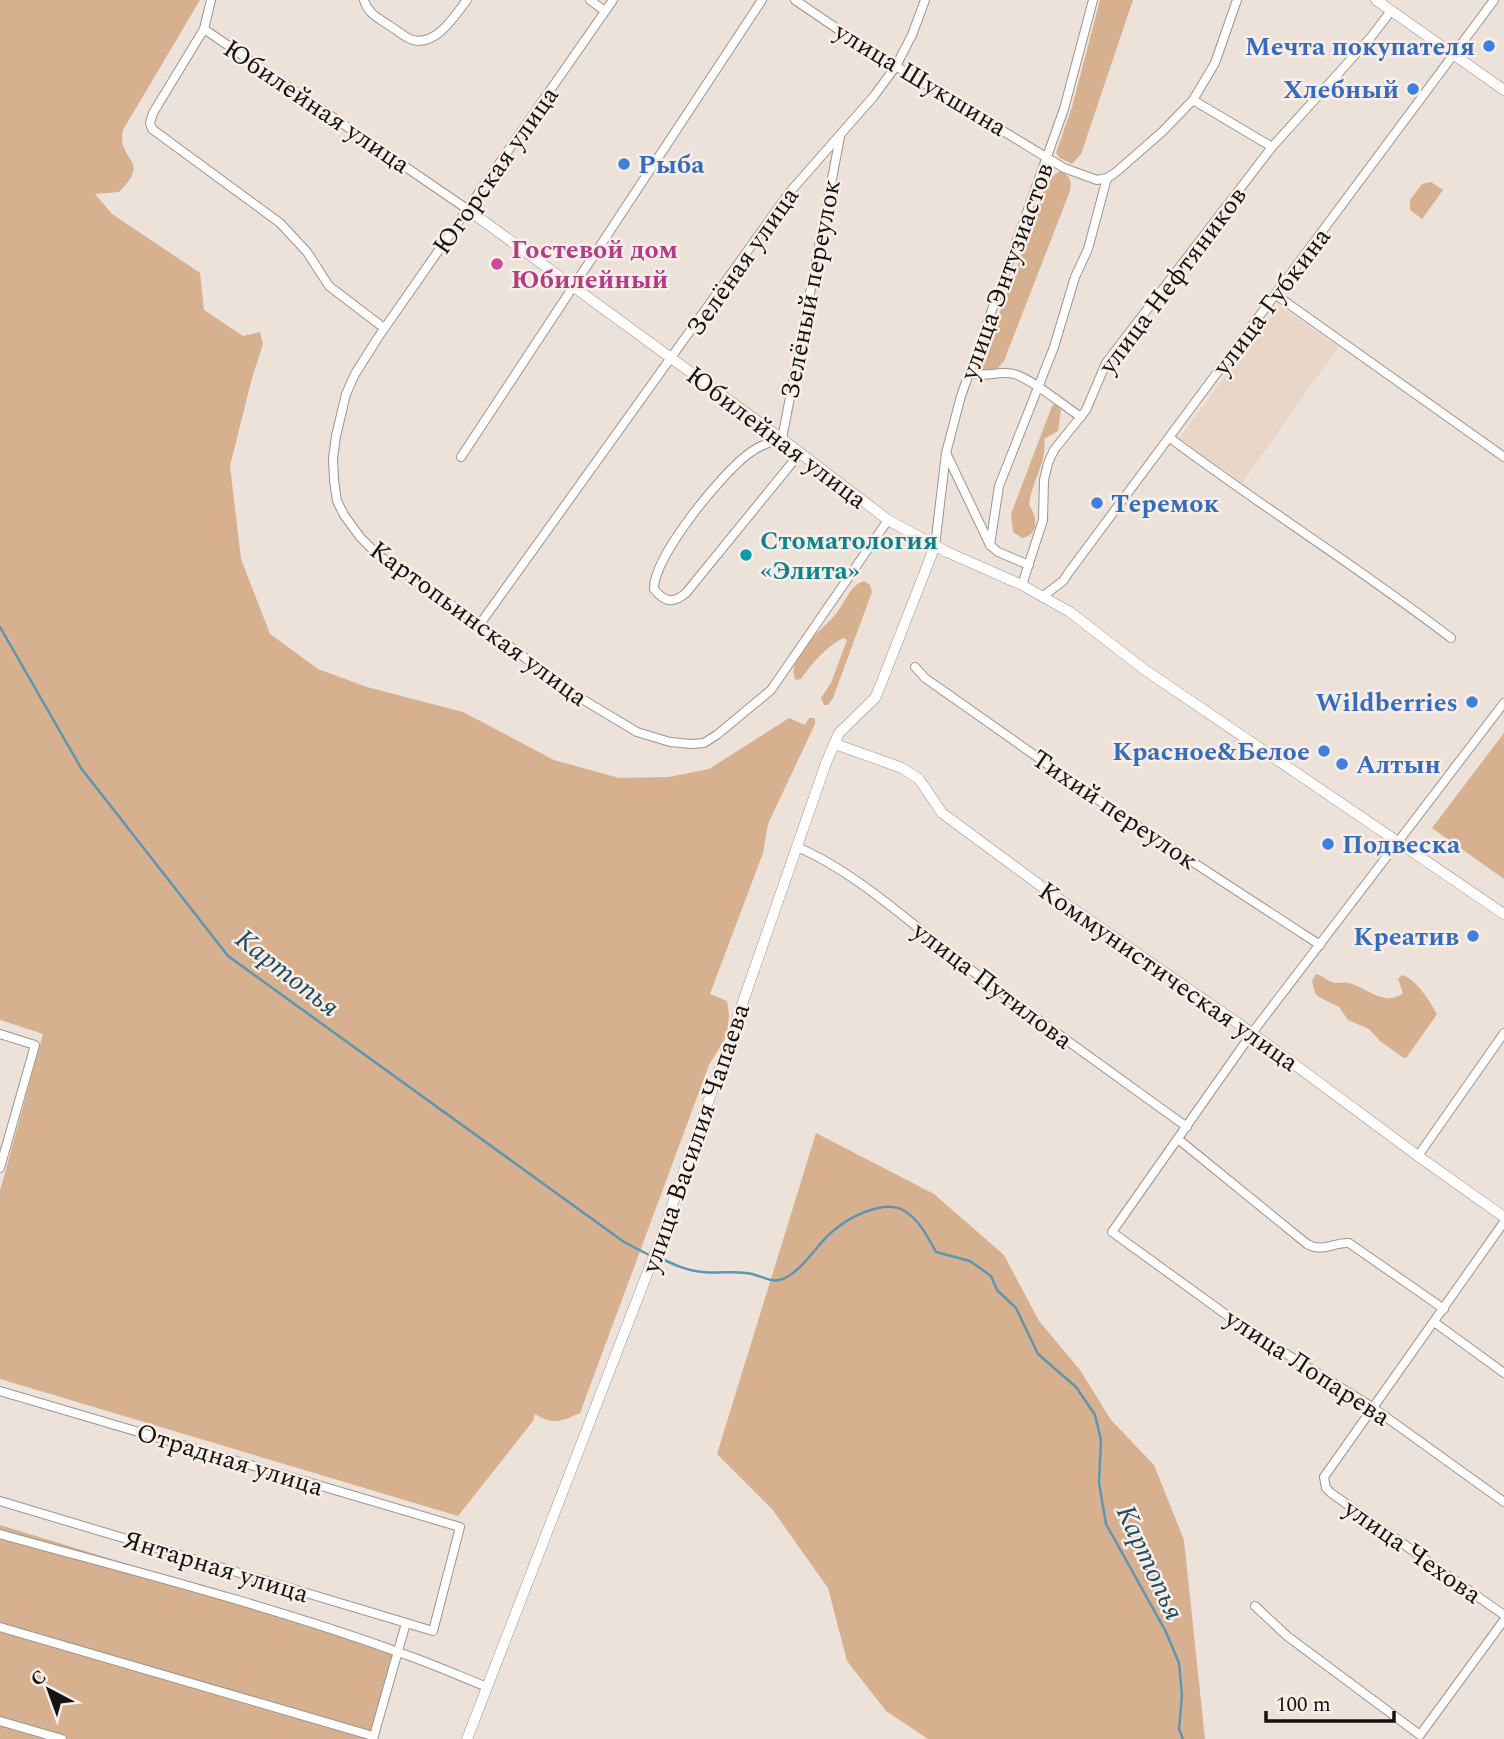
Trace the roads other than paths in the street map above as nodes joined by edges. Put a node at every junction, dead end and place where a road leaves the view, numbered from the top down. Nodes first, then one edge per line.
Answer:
1 (211, 0) edge
2 (364, 0) edge
3 (467, 0) edge
4 (590, 0) edge
5 (613, 0) edge
6 (762, 0) edge
7 (795, 0) edge
8 (925, 0) edge
9 (1093, 0) edge
10 (1237, 0) edge
11 (1376, 0) edge
12 (1494, 0) edge
13 (605, 11) junction
14 (1391, 11) junction
15 (204, 29) junction
16 (1454, 54) junction
17 (896, 66) junction
18 (1504, 90) edge
19 (1193, 100) junction
20 (840, 134) junction
21 (1272, 147) junction
22 (1047, 158) junction
23 (1107, 178) junction
24 (467, 209) junction
25 (574, 287) junction
26 (1276, 295) junction
27 (384, 328) junction
28 (376, 340) joint
29 (672, 359) junction
30 (969, 373) junction
31 (1037, 387) junction
32 (1081, 417) junction
33 (1170, 438) junction
34 (782, 439) junction
35 (800, 453) junction
36 (946, 453) junction
37 (461, 457) dead end
38 (1504, 457) edge
39 (888, 520) junction
40 (990, 545) junction
41 (935, 546) junction
42 (1029, 565) junction
43 (1022, 585) junction
44 (1042, 597) junction
45 (480, 624) junction
46 (1451, 638) dead end
47 (915, 667) dead end
48 (1504, 703) edge
49 (835, 744) junction
50 (1399, 841) junction
51 (797, 848) junction
52 (1504, 914) edge
53 (1320, 945) junction
54 (1252, 1033) junction
55 (1504, 1033) edge
56 (0, 1034) edge
57 (1186, 1127) junction
58 (1178, 1139) junction
59 (1418, 1156) junction
60 (0, 1168) edge
61 (1504, 1217) edge
62 (1504, 1222) edge
63 (1444, 1309) junction
64 (1434, 1322) junction
65 (1504, 1373) edge
66 (0, 1391) edge
67 (1373, 1407) junction
68 (0, 1501) edge
69 (1504, 1502) edge
70 (0, 1534) edge
71 (1255, 1606) dead end
72 (1504, 1617) edge
73 (406, 1623) junction
74 (0, 1627) edge
75 (433, 1631) joint
76 (398, 1651) junction
77 (487, 1687) junction
78 (0, 1721) edge
79 (373, 1738) edge
80 (62, 1739) edge
81 (467, 1739) edge

1 - 15 street
2 - 3 street
4 - 13 street
5 - 13 street, Югорская улица
6 - 25 street
7 - 17 street, улица Шукшина
8 - 17 street, Зелёная улица
9 - 22 street, улица Энтузиастов
10 - 19 street
11 - 14 street
12 - 16 street, улица Губкина
13 - 24 street, Югорская улица
14 - 16 street
14 - 21 street, улица Нефтяников
15 - 24 street, Юбилейная улица
15 - 27 street
16 - 18 street
16 - 26 street, улица Губкина
17 - 20 street, Зелёная улица
17 - 22 street, улица Шукшина
19 - 21 street
19 - 23 street
20 - 29 street, Зелёная улица
20 - 34 street, Зелёный переулок
21 - 32 street, улица Нефтяников
22 - 23 street, улица Шукшина
22 - 30 street, улица Энтузиастов
23 - 31 street
24 - 25 street, Юбилейная улица
24 - 27 street, Югорская улица
25 - 29 street, Юбилейная улица
25 - 37 street
26 - 33 street, улица Губкина
26 - 38 street
27 - 28 street, Югорская улица
28 - 45 street, Картопьинская улица
29 - 34 street, Юбилейная улица
29 - 45 street, Зелёная улица
30 - 31 street
30 - 36 street, улица Энтузиастов
31 - 32 street
31 - 40 street
32 - 42 street, улица Нефтяников
33 - 44 street, улица Губкина
33 - 46 street
34 - 35 street, Юбилейная улица
34 - 35 street
35 - 39 street, Юбилейная улица
36 - 40 street
36 - 41 street, улица Энтузиастов
39 - 41 street, Юбилейная улица
39 - 45 street, Картопьинская улица
40 - 42 street
41 - 43 street, Юбилейная улица
41 - 49 street, улица Василия Чапаева
42 - 43 street, улица Нефтяников
43 - 44 street, Юбилейная улица
44 - 50 street, Юбилейная улица
47 - 53 street, Тихий переулок
48 - 50 street
49 - 51 street, улица Василия Чапаева
49 - 54 street, Коммунистическая улица
50 - 52 street, Юбилейная улица
50 - 53 street
51 - 57 street, улица Путилова
51 - 77 street, улица Василия Чапаева
53 - 54 street
54 - 57 street
54 - 59 street, Коммунистическая улица
55 - 59 street
56 - 60 street
57 - 58 street
58 - 63 street
58 - 67 street, улица Лопарева
59 - 61 street, Коммунистическая улица
62 - 63 street
63 - 64 street
64 - 65 street
64 - 67 street
66 - 75 street, Отрадная улица
67 - 69 street, улица Лопарева
67 - 72 street, улица Чехова
68 - 73 street, Янтарная улица
70 - 76 street, Янтарная улица
71 - 72 street
73 - 75 street, Янтарная улица
73 - 76 street
74 - 79 street
76 - 77 street, Янтарная улица
76 - 79 street
77 - 81 street, улица Василия Чапаева
78 - 80 street

